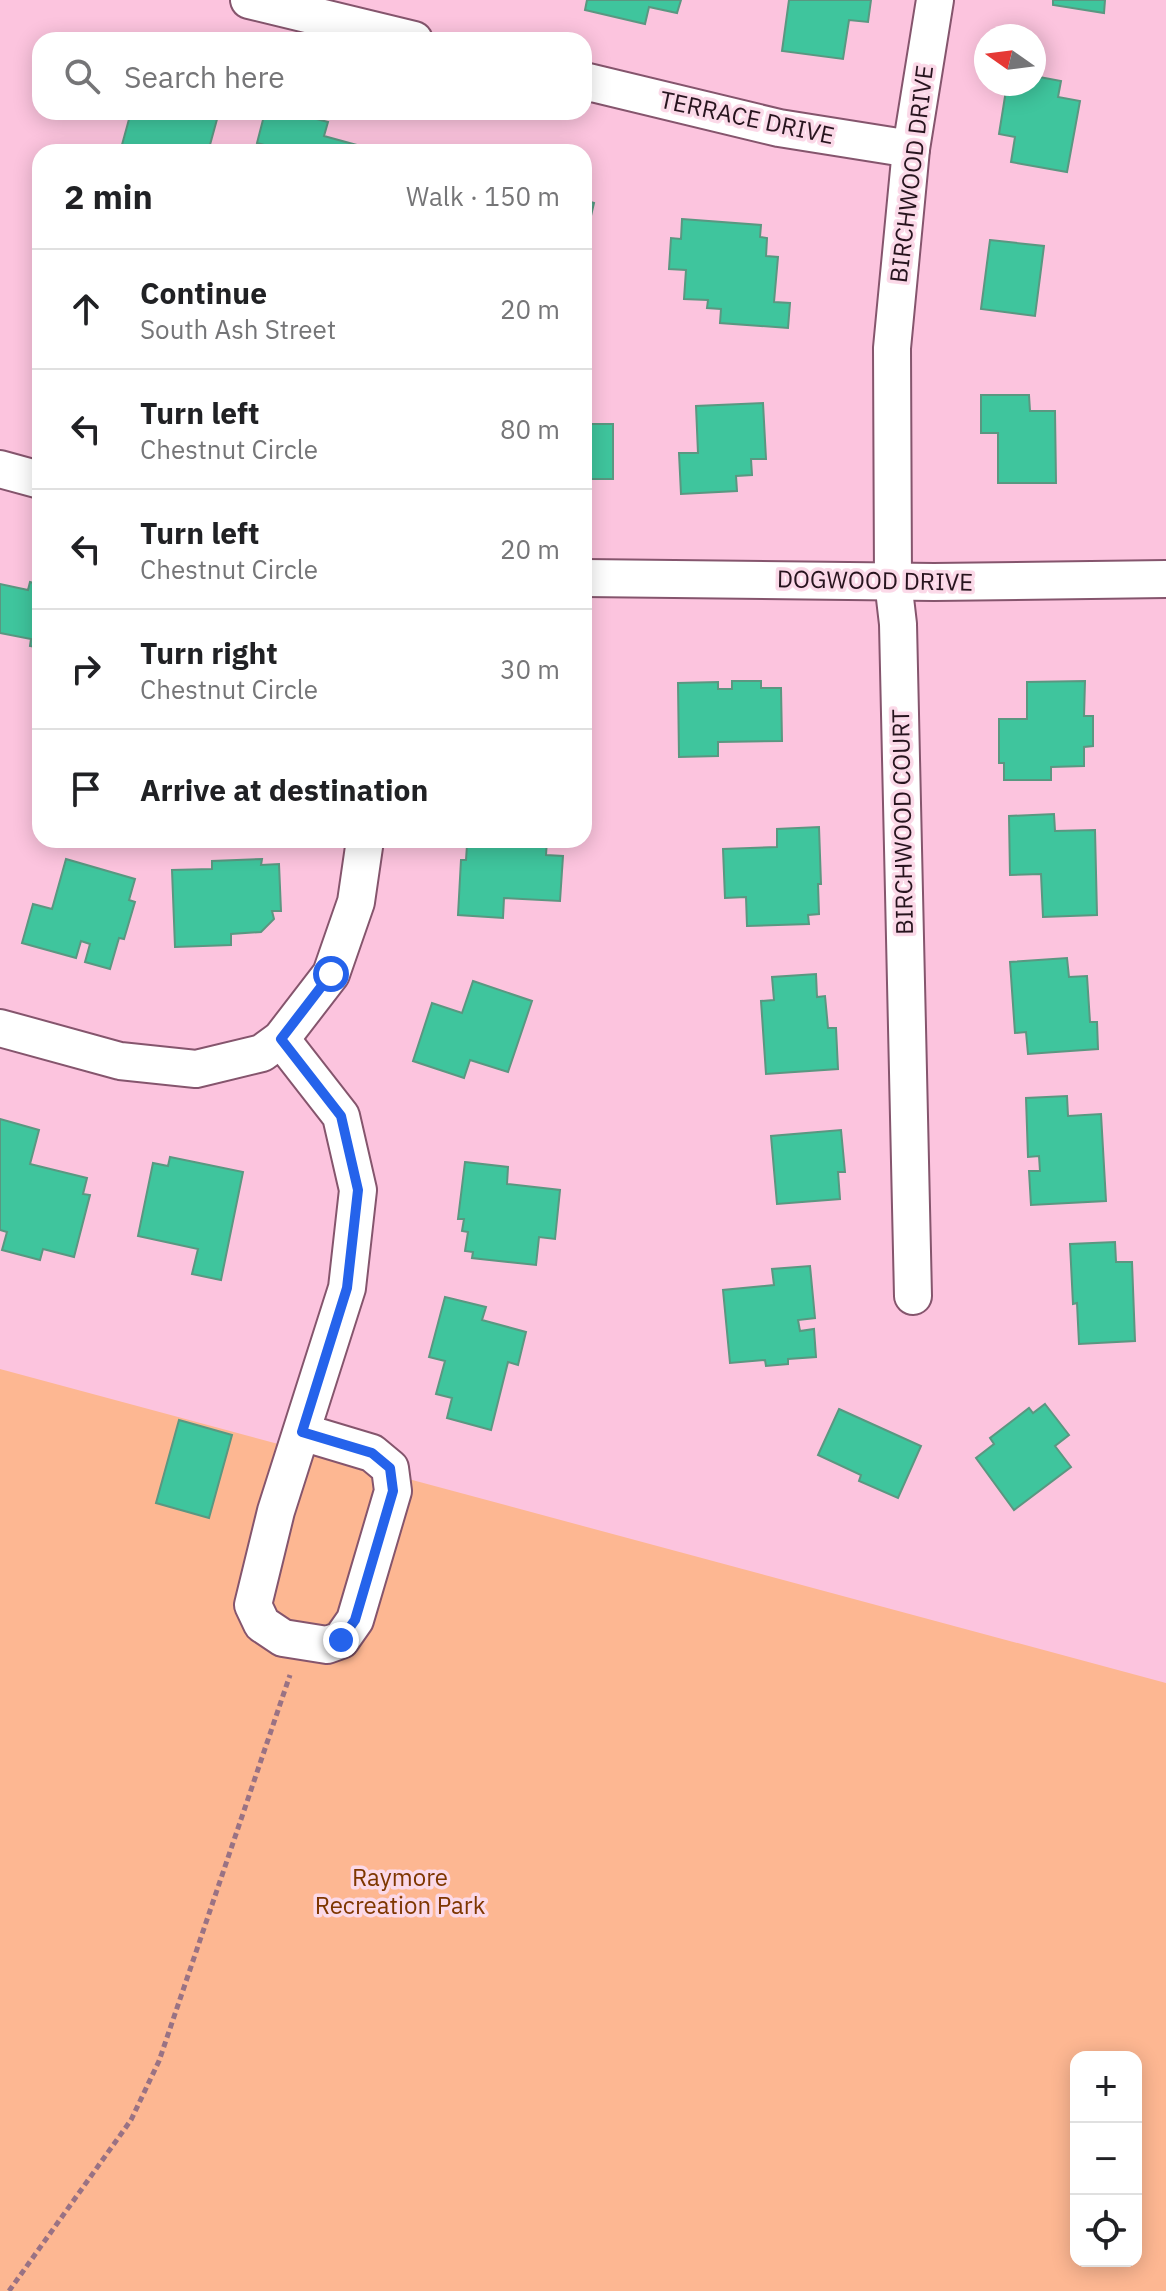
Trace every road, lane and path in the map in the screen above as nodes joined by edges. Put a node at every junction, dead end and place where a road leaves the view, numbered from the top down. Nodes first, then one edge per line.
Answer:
1 (249, 0) edge
2 (935, 0) edge
3 (381, 32) edge
4 (592, 83) edge
5 (911, 149) junction
6 (892, 348) joint
7 (0, 469) edge
8 (32, 478) edge
9 (592, 578) edge
10 (1166, 579) edge
11 (893, 581) junction
12 (364, 848) edge
13 (0, 1028) edge
14 (281, 1039) junction
15 (913, 1296) dead end
16 (302, 1432) junction
17 (301, 1642) junction
18 (9, 2291) edge

1 - 3 street
2 - 5 street, BIRCHWOOD DRIVE
4 - 5 street, TERRACE DRIVE
5 - 6 street, BIRCHWOOD DRIVE
6 - 11 street, BIRCHWOOD COURT
7 - 8 street
9 - 11 street, DOGWOOD DRIVE
10 - 11 street, DOGWOOD DRIVE
11 - 15 street, BIRCHWOOD COURT
12 - 14 street
13 - 14 street
14 - 16 street
16 - 17 street
16 - 17 street
17 - 18 path

